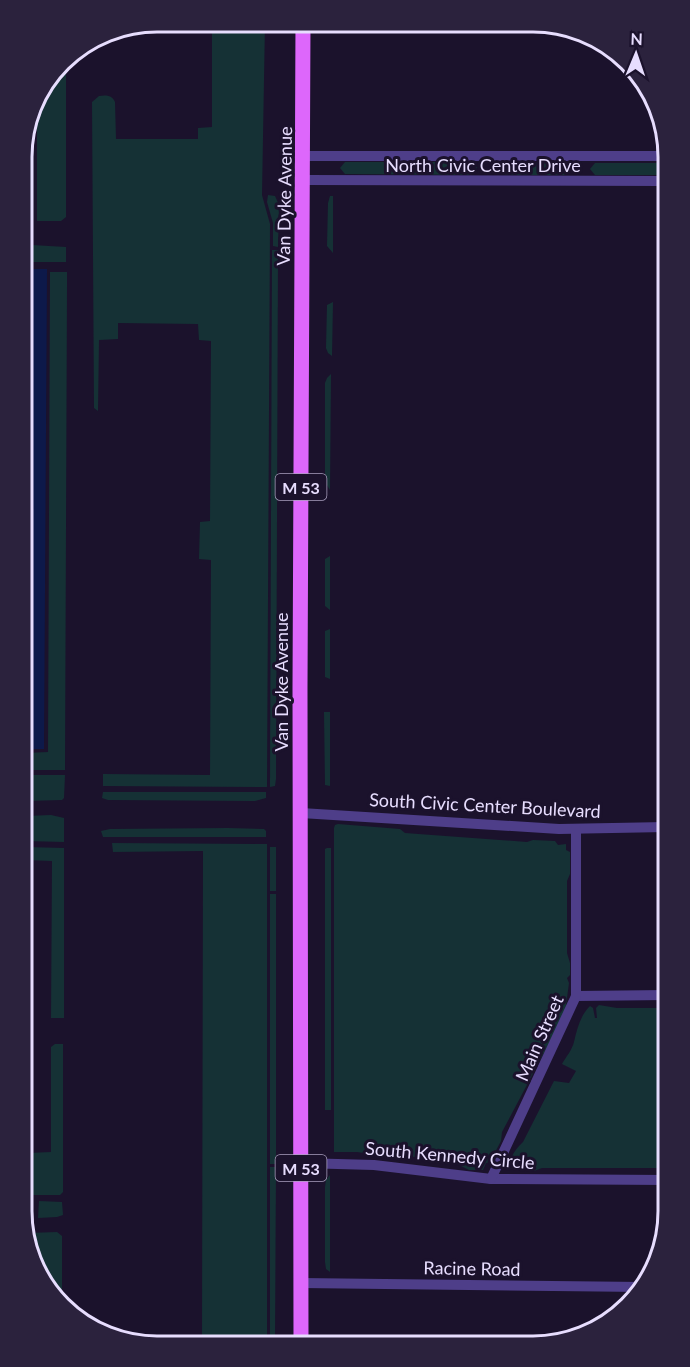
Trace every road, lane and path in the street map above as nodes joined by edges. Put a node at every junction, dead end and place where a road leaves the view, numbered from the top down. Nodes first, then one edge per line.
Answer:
1 (303, 32) edge
2 (304, 156) junction
3 (658, 156) edge
4 (303, 180) junction
5 (658, 182) edge
6 (301, 813) junction
7 (658, 827) edge
8 (576, 829) junction
9 (658, 995) edge
10 (576, 996) junction
11 (301, 1163) junction
12 (491, 1179) junction
13 (658, 1180) edge
14 (301, 1283) junction
15 (632, 1287) edge
16 (301, 1336) edge

1 - 2 main road, Van Dyke Avenue / M 53
2 - 3 street, North Civic Center Drive
2 - 4 main road, Van Dyke Avenue / M 53
4 - 5 street, North Civic Center Drive
4 - 6 main road, Van Dyke Avenue / M 53
6 - 8 street, South Civic Center Boulevard
6 - 11 main road, Van Dyke Avenue / M 53
7 - 8 street, South Civic Center Boulevard
8 - 10 street, Main Street
9 - 10 street
10 - 12 street, Main Street
11 - 12 street, South Kennedy Circle
11 - 14 main road, Van Dyke Avenue / M 53
12 - 13 street, South Kennedy Circle
14 - 15 street, Racine Road
14 - 16 main road, Van Dyke Avenue / M 53

